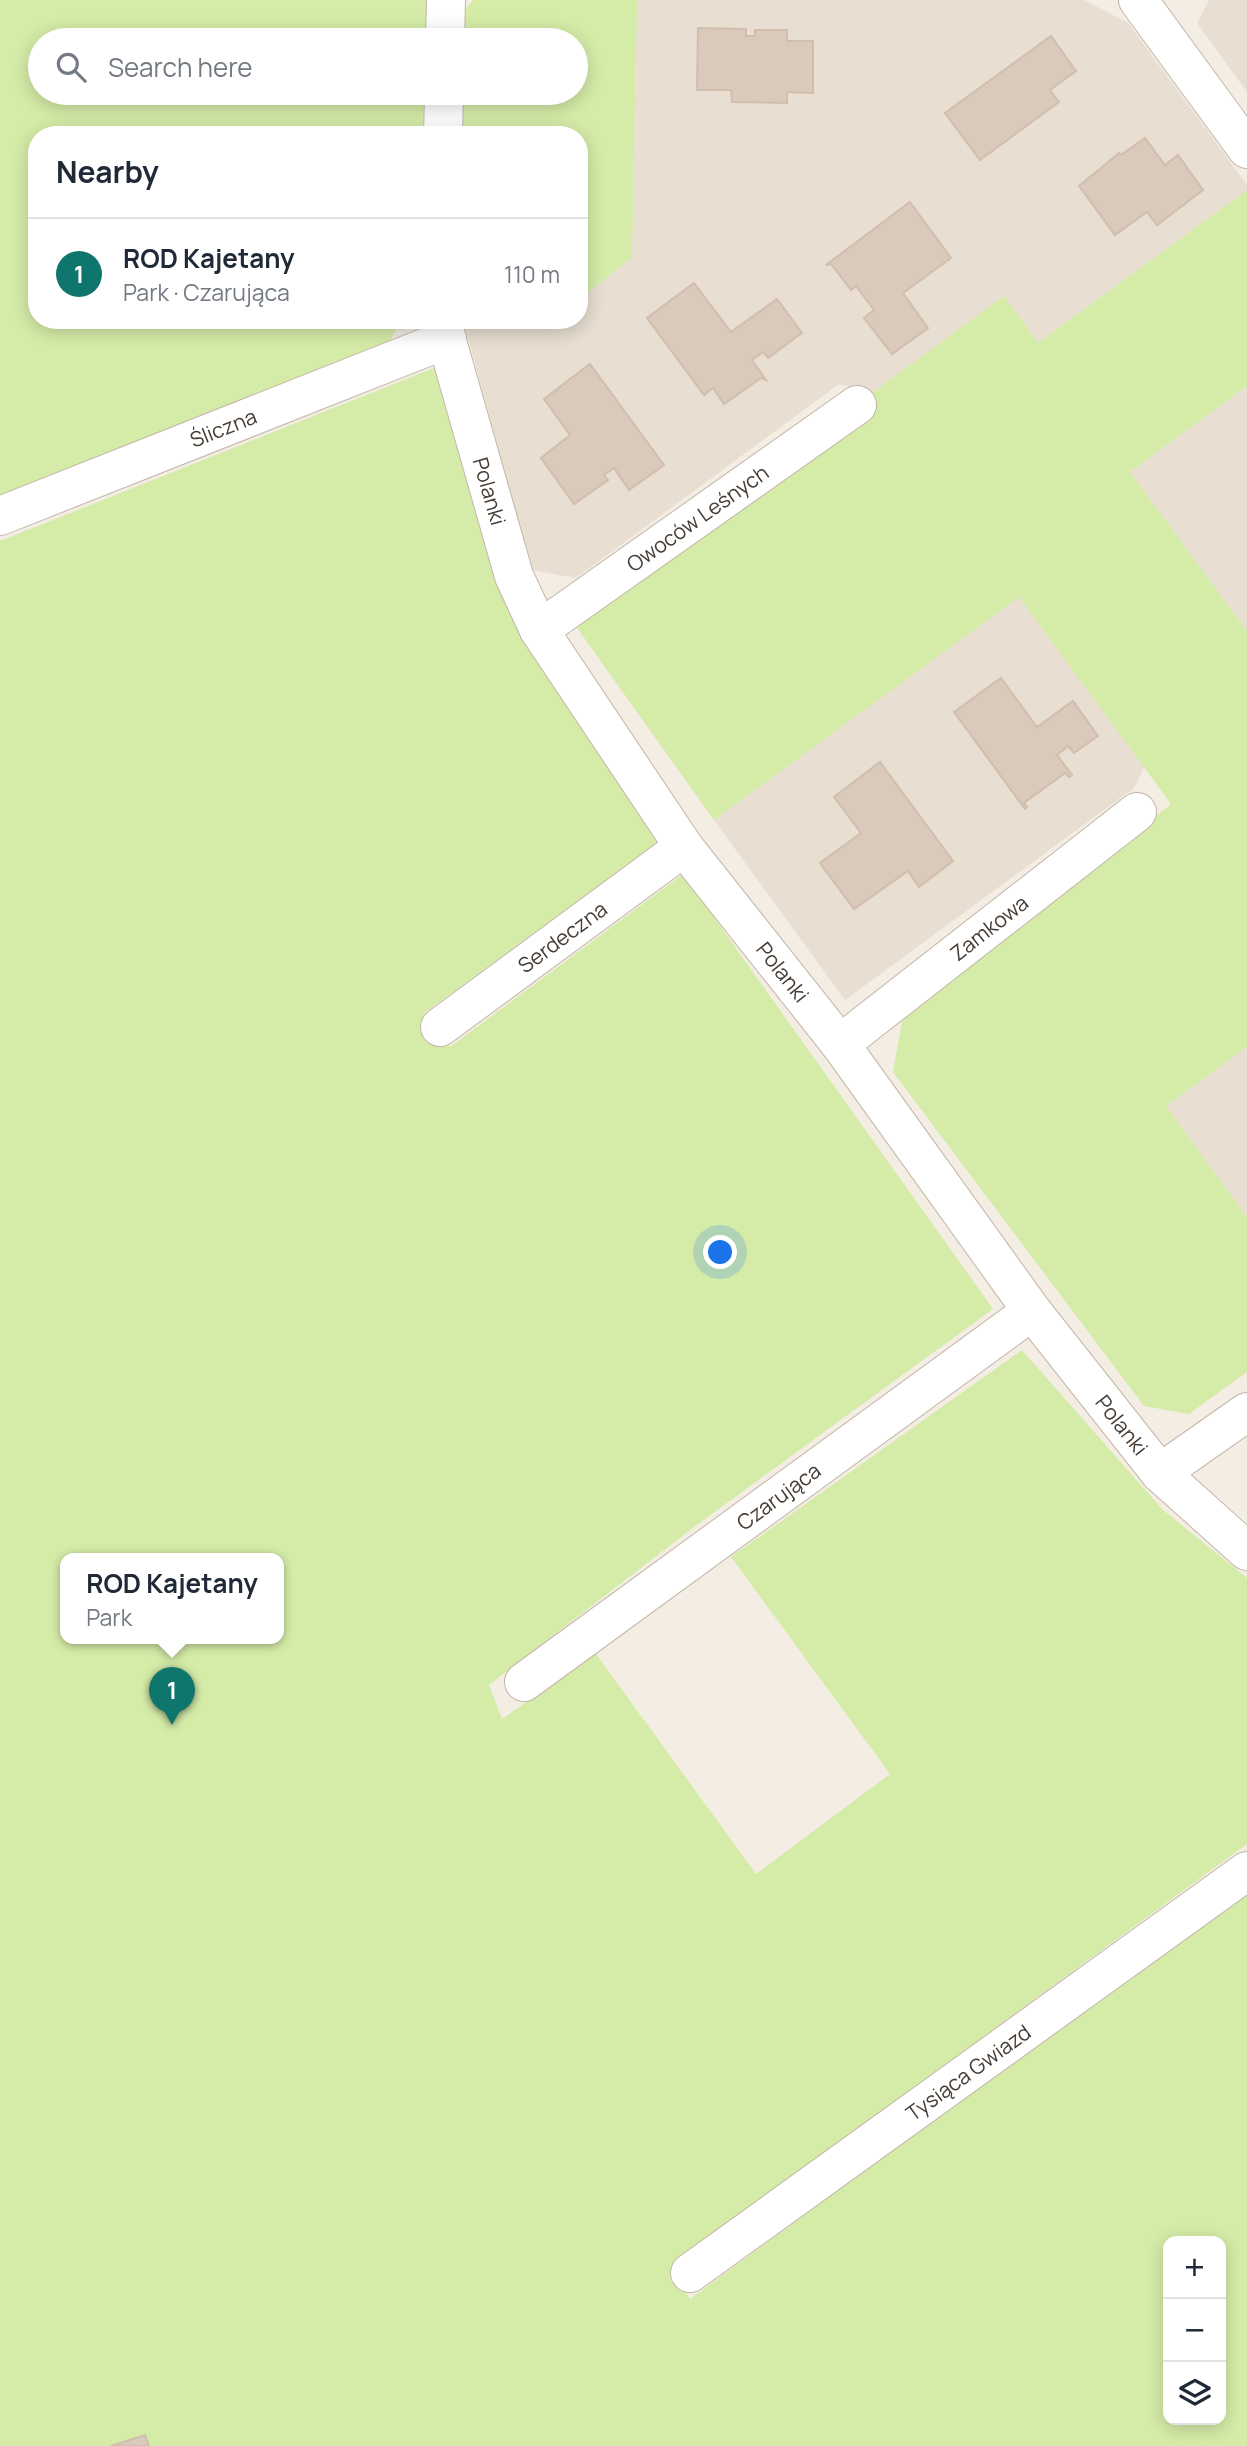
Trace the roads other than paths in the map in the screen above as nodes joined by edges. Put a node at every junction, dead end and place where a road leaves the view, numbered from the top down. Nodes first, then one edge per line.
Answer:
1 (446, 0) edge
2 (1138, 0) edge
3 (445, 28) edge
4 (444, 105) edge
5 (443, 126) edge
6 (1247, 149) edge
7 (444, 330) edge
8 (857, 405) dead end
9 (0, 516) edge
10 (538, 630) junction
11 (1137, 812) dead end
12 (684, 847) junction
13 (440, 1027) dead end
14 (840, 1044) junction
15 (1032, 1311) junction
16 (1247, 1412) edge
17 (1160, 1473) junction
18 (1247, 1551) edge
19 (524, 1682) dead end
20 (1247, 1871) edge
21 (690, 2273) dead end

1 - 3 street
2 - 6 street
4 - 5 street
7 - 9 street, Śliczna
7 - 10 street, Polanki
8 - 10 street, Owoców Leśnych
10 - 12 street, Polanki
11 - 14 street, Zamkowa
12 - 13 street, Serdeczna
12 - 14 street, Polanki
14 - 15 street, Polanki
15 - 17 street, Polanki
15 - 19 street, Czarująca
16 - 17 street
17 - 18 street, Polanki
20 - 21 street, Tysiąca Gwiazd

